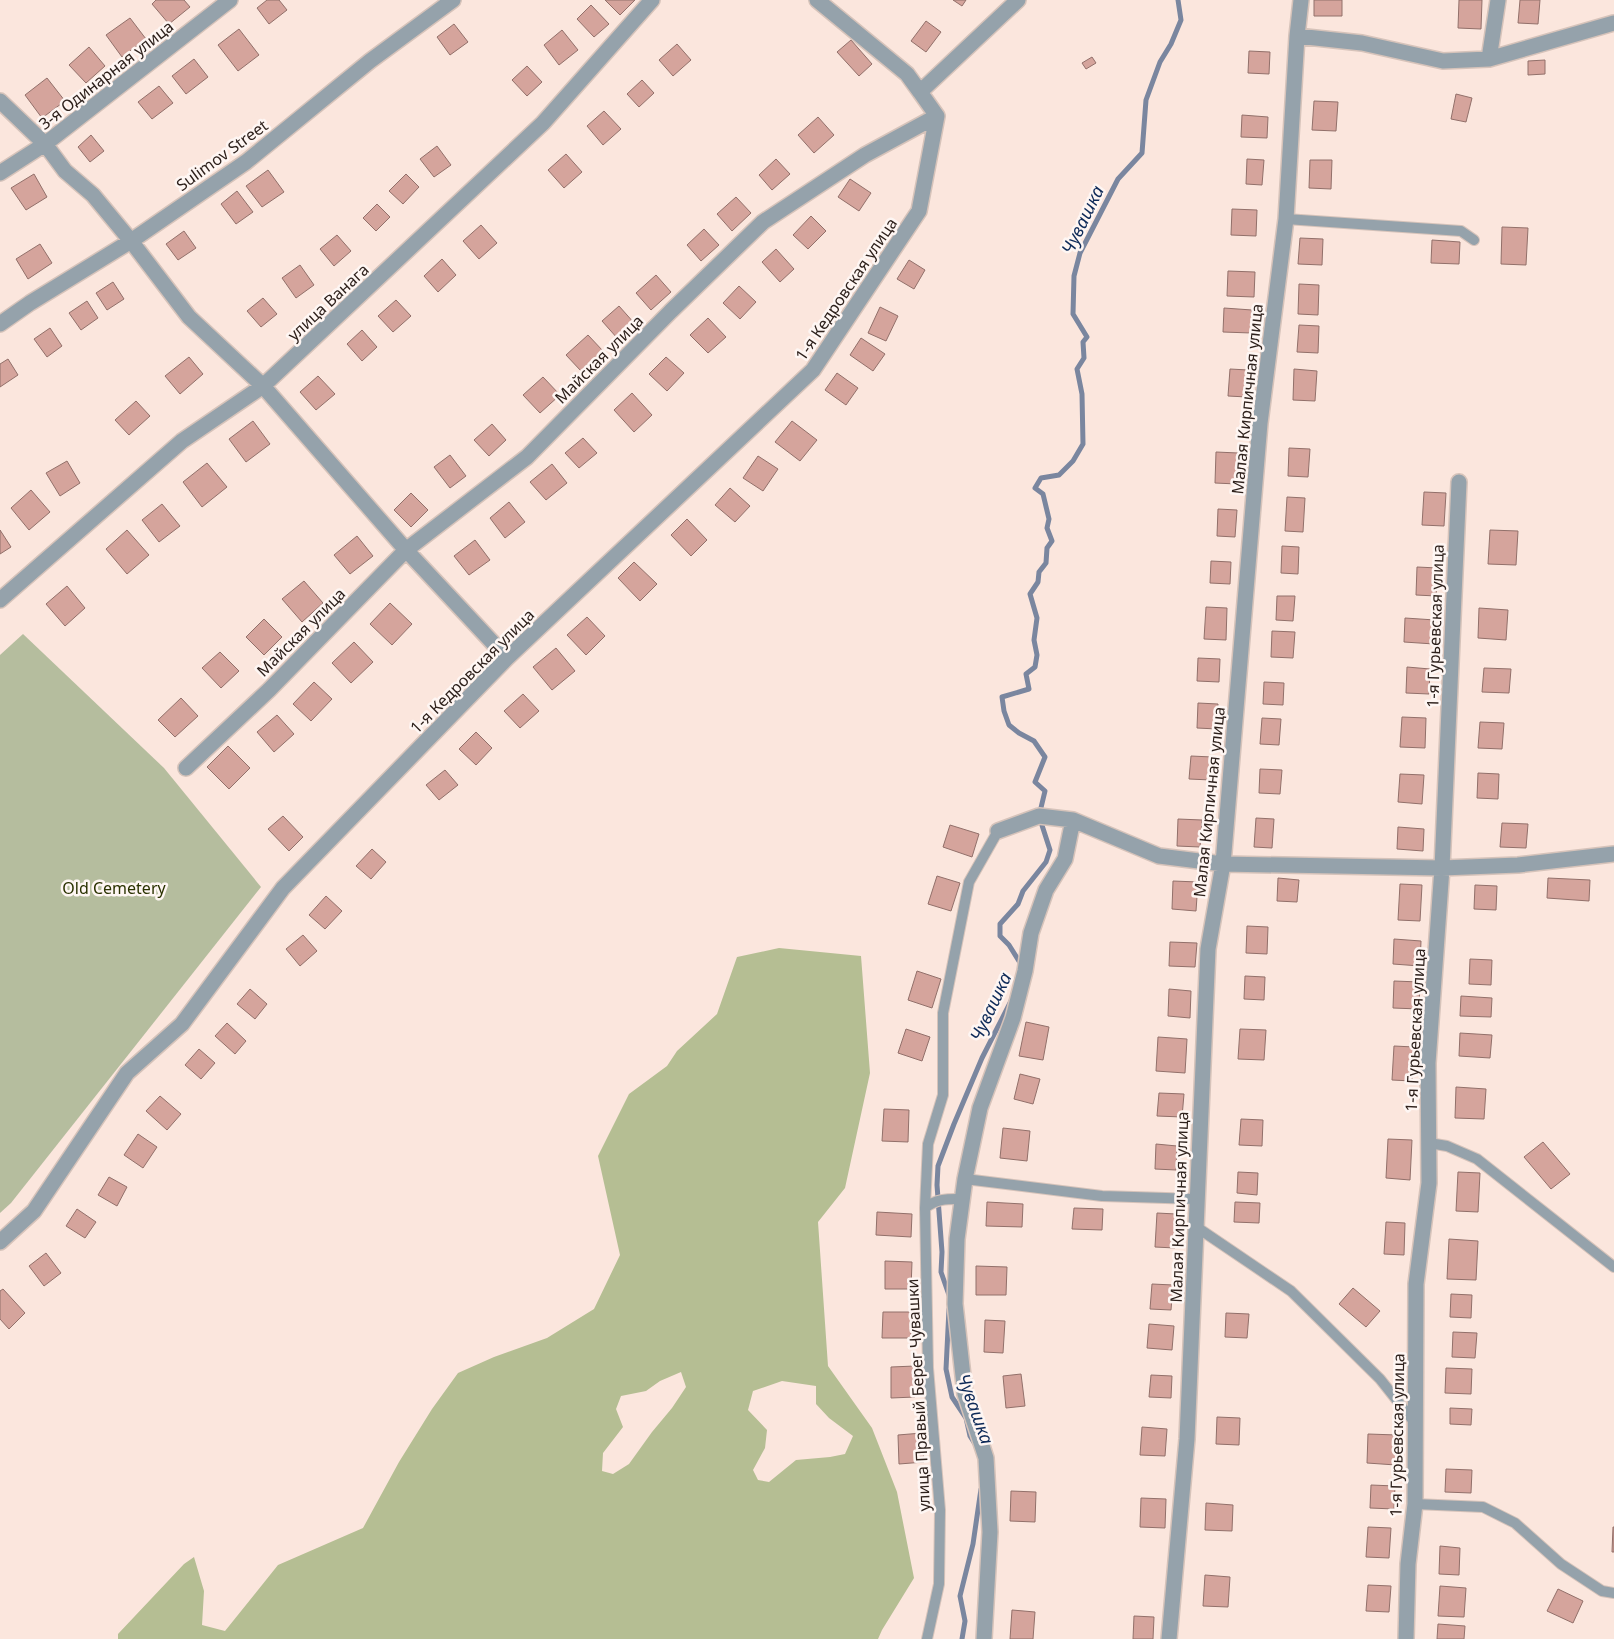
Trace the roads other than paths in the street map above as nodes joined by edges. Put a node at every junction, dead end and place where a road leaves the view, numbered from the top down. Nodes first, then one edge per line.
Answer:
1 (230, 0) edge
2 (453, 0) edge
3 (652, 0) edge
4 (817, 0) edge
5 (1018, 0) edge
6 (1301, 0) edge
7 (1498, 0) edge
8 (1614, 23) edge
9 (1297, 36) junction
10 (1489, 59) junction
11 (920, 92) junction
12 (0, 101) edge
13 (938, 116) junction
14 (44, 144) junction
15 (0, 173) edge
16 (1286, 219) junction
17 (1474, 240) dead end
18 (131, 241) junction
19 (0, 324) edge
20 (263, 386) junction
21 (1459, 482) dead end
22 (406, 550) junction
23 (0, 600) edge
24 (507, 658) junction
25 (186, 768) dead end
26 (1073, 820) junction
27 (998, 831) joint
28 (1614, 854) edge
29 (1223, 864) junction
30 (1442, 868) junction
31 (1429, 1143) junction
32 (966, 1179) junction
33 (963, 1199) junction
34 (1196, 1199) junction
35 (928, 1205) junction
36 (1195, 1226) junction
37 (0, 1242) edge
38 (1614, 1267) edge
39 (1415, 1423) junction
40 (1415, 1504) junction
41 (1614, 1593) edge
42 (927, 1639) edge
43 (984, 1639) edge
44 (1169, 1639) edge
45 (1406, 1639) edge

1 - 14 street, 3-я Одинарная улица
2 - 18 street, Sulimov Street
3 - 20 street, улица Ванага
4 - 11 street
5 - 11 street
6 - 9 street, Малая Кирпичная улица
7 - 10 street
8 - 10 street
9 - 10 street
9 - 16 street, Малая Кирпичная улица
11 - 13 street
12 - 14 street
13 - 22 street, Майская улица
13 - 24 street, 1-я Кедровская улица
14 - 15 street, 3-я Одинарная улица
14 - 18 street
16 - 17 lane
16 - 29 street, Малая Кирпичная улица
18 - 19 street, Sulimov Street
18 - 20 street
20 - 22 street
20 - 23 street, улица Ванага
21 - 30 street, 1-я Гурьевская улица
22 - 24 street
22 - 25 street, Майская улица
24 - 37 street, 1-я Кедровская улица
26 - 27 street
26 - 29 street
26 - 32 street
27 - 35 lane, улица Правый Берег Чувашки
28 - 30 street
29 - 30 street
29 - 34 street, Малая Кирпичная улица
30 - 31 street, 1-я Гурьевская улица
31 - 38 lane
31 - 39 street, 1-я Гурьевская улица
32 - 33 street
32 - 34 lane
33 - 35 lane
33 - 43 street
34 - 36 street, Малая Кирпичная улица
35 - 42 lane, улица Правый Берег Чувашки
36 - 39 lane
36 - 44 street, Малая Кирпичная улица
39 - 40 street, 1-я Гурьевская улица
40 - 41 lane
40 - 45 street, 1-я Гурьевская улица

